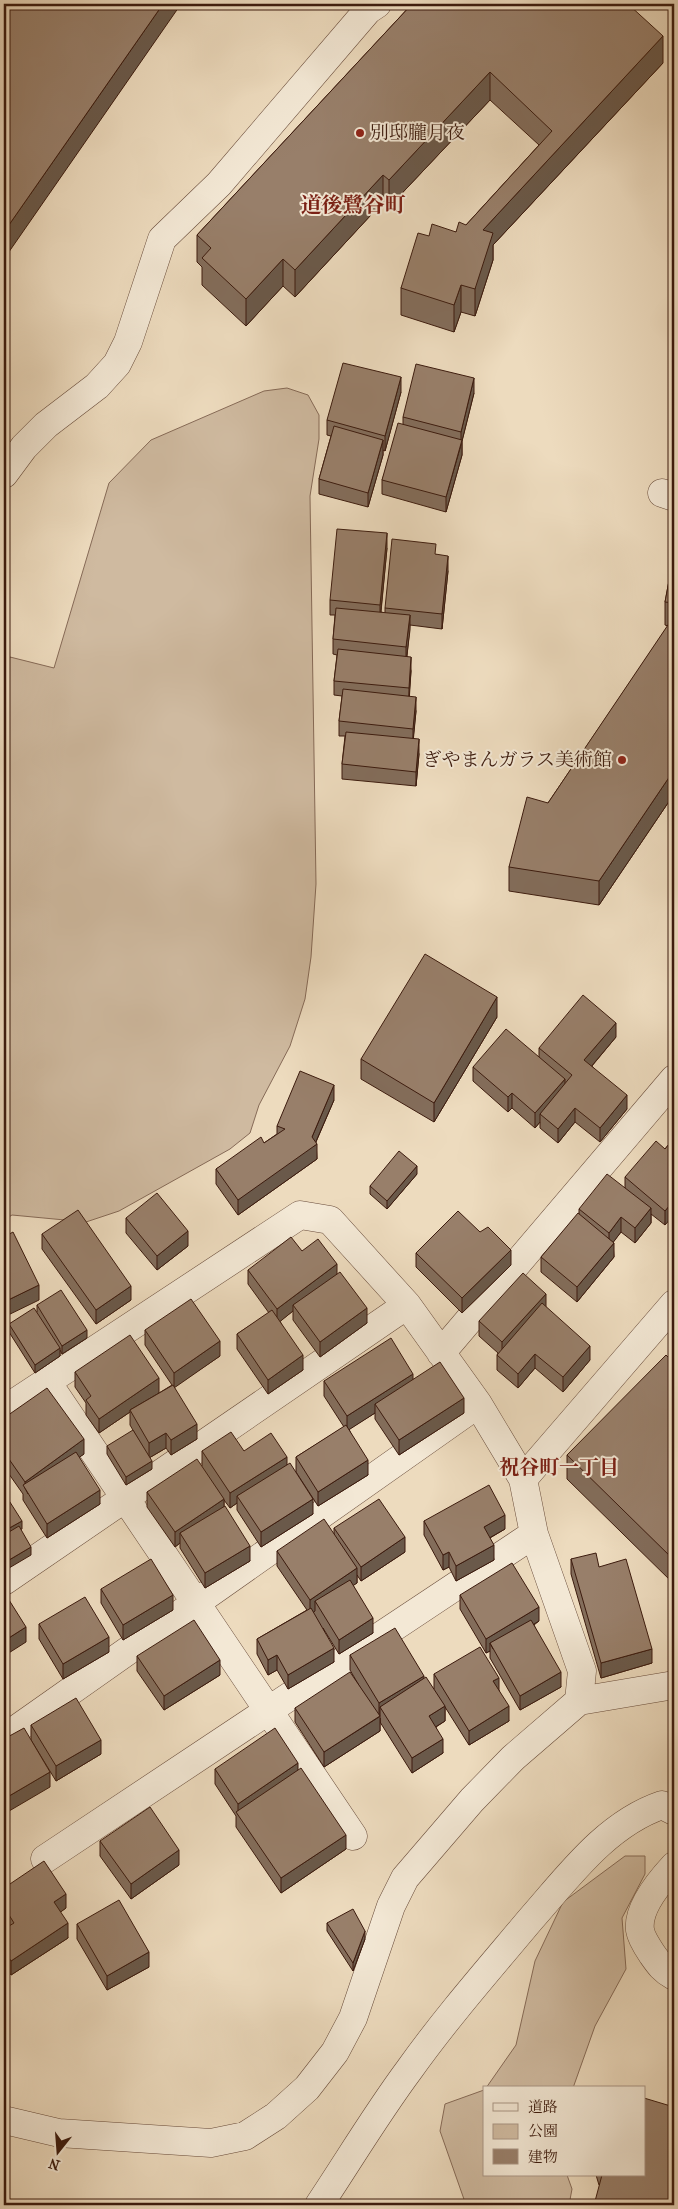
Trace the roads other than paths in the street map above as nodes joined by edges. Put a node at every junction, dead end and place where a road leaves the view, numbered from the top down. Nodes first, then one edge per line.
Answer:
1 (377, 4) edge
2 (4, 474) edge
3 (674, 1079) edge
4 (674, 1304) edge
5 (407, 1305) junction
6 (442, 1353) junction
7 (47, 1382) junction
8 (478, 1404) junction
9 (4, 1410) edge
10 (523, 1478) junction
11 (126, 1498) junction
12 (534, 1534) junction
13 (4, 1581) edge
14 (196, 1602) junction
15 (674, 1685) edge
16 (580, 1701) junction
17 (268, 1710) junction
18 (4, 1738) edge
19 (674, 1811) edge
20 (353, 1836) dead end
21 (45, 1859) edge
22 (674, 1866) edge
23 (674, 1976) edge
24 (4, 2120) edge
25 (319, 2205) edge

1 - 2 street
3 - 6 street
4 - 10 street
5 - 6 street
5 - 7 street
5 - 11 street
6 - 8 street
7 - 9 street
7 - 11 street
8 - 10 street
8 - 14 street
10 - 12 street
11 - 13 street
11 - 14 street
12 - 16 street
12 - 17 street
14 - 17 street
14 - 18 street
15 - 16 street
16 - 24 street
17 - 20 street
17 - 21 street
19 - 25 street
22 - 23 street

